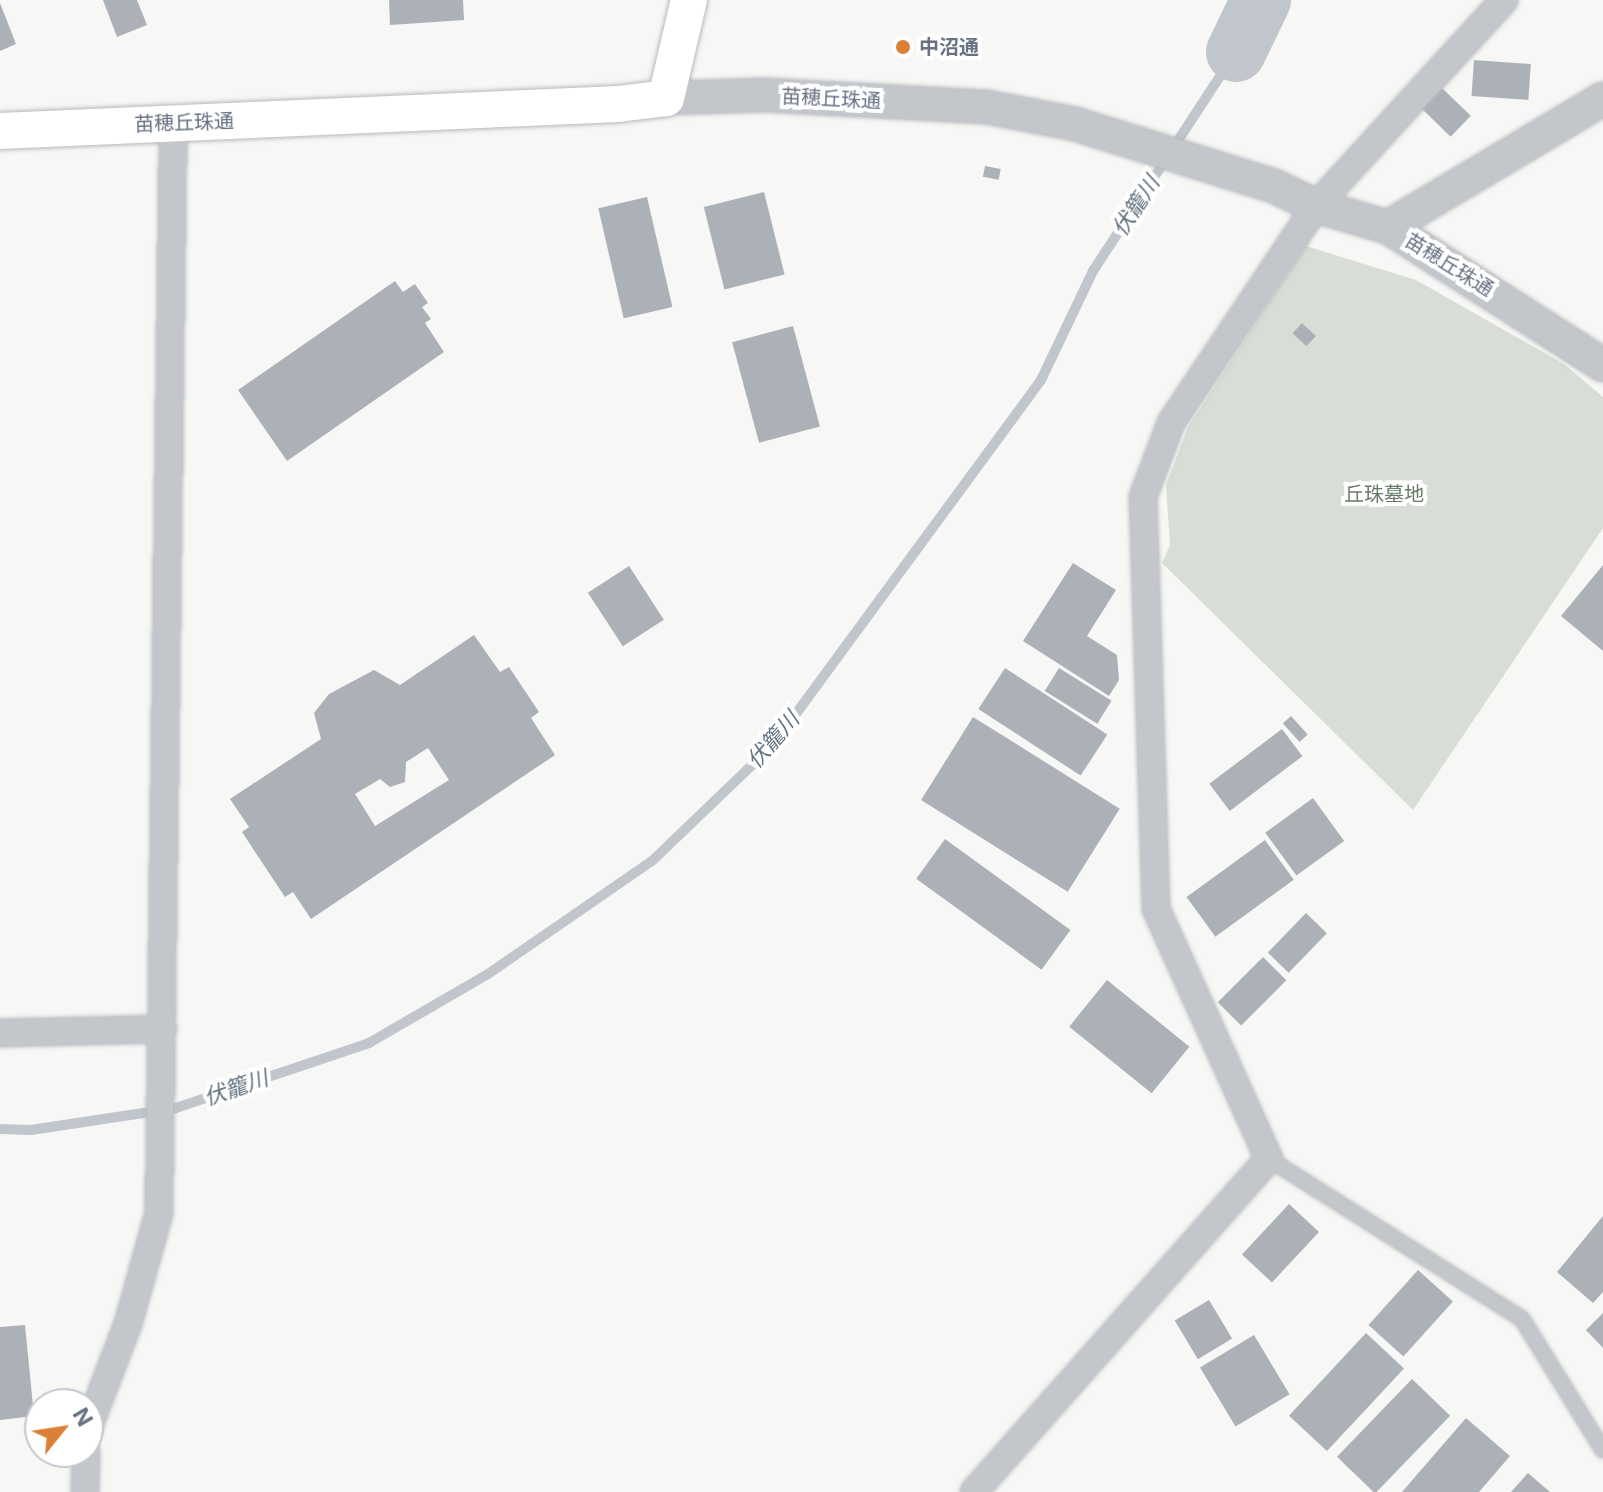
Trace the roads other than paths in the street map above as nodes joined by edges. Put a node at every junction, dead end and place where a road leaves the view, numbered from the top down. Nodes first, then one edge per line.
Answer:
1 (689, 0) edge
2 (1504, 0) edge
3 (666, 98) junction
4 (1603, 99) edge
5 (173, 124) junction
6 (0, 131) edge
7 (1316, 206) junction
8 (1388, 227) junction
9 (1603, 365) edge
10 (0, 1033) edge
11 (162, 1040) junction
12 (1269, 1159) junction
13 (103, 1388) edge
14 (1603, 1450) edge
15 (86, 1468) edge
16 (85, 1492) edge
17 (974, 1492) edge

1 - 3 main road
2 - 7 street
3 - 5 main road, 苗穂丘珠通
3 - 7 street, 苗穂丘珠通
4 - 8 street
5 - 6 main road, 苗穂丘珠通
5 - 11 street
7 - 8 street, 苗穂丘珠通
7 - 12 street
8 - 9 street, 苗穂丘珠通
10 - 11 street
11 - 13 street
12 - 14 lane
12 - 17 street
15 - 16 street

